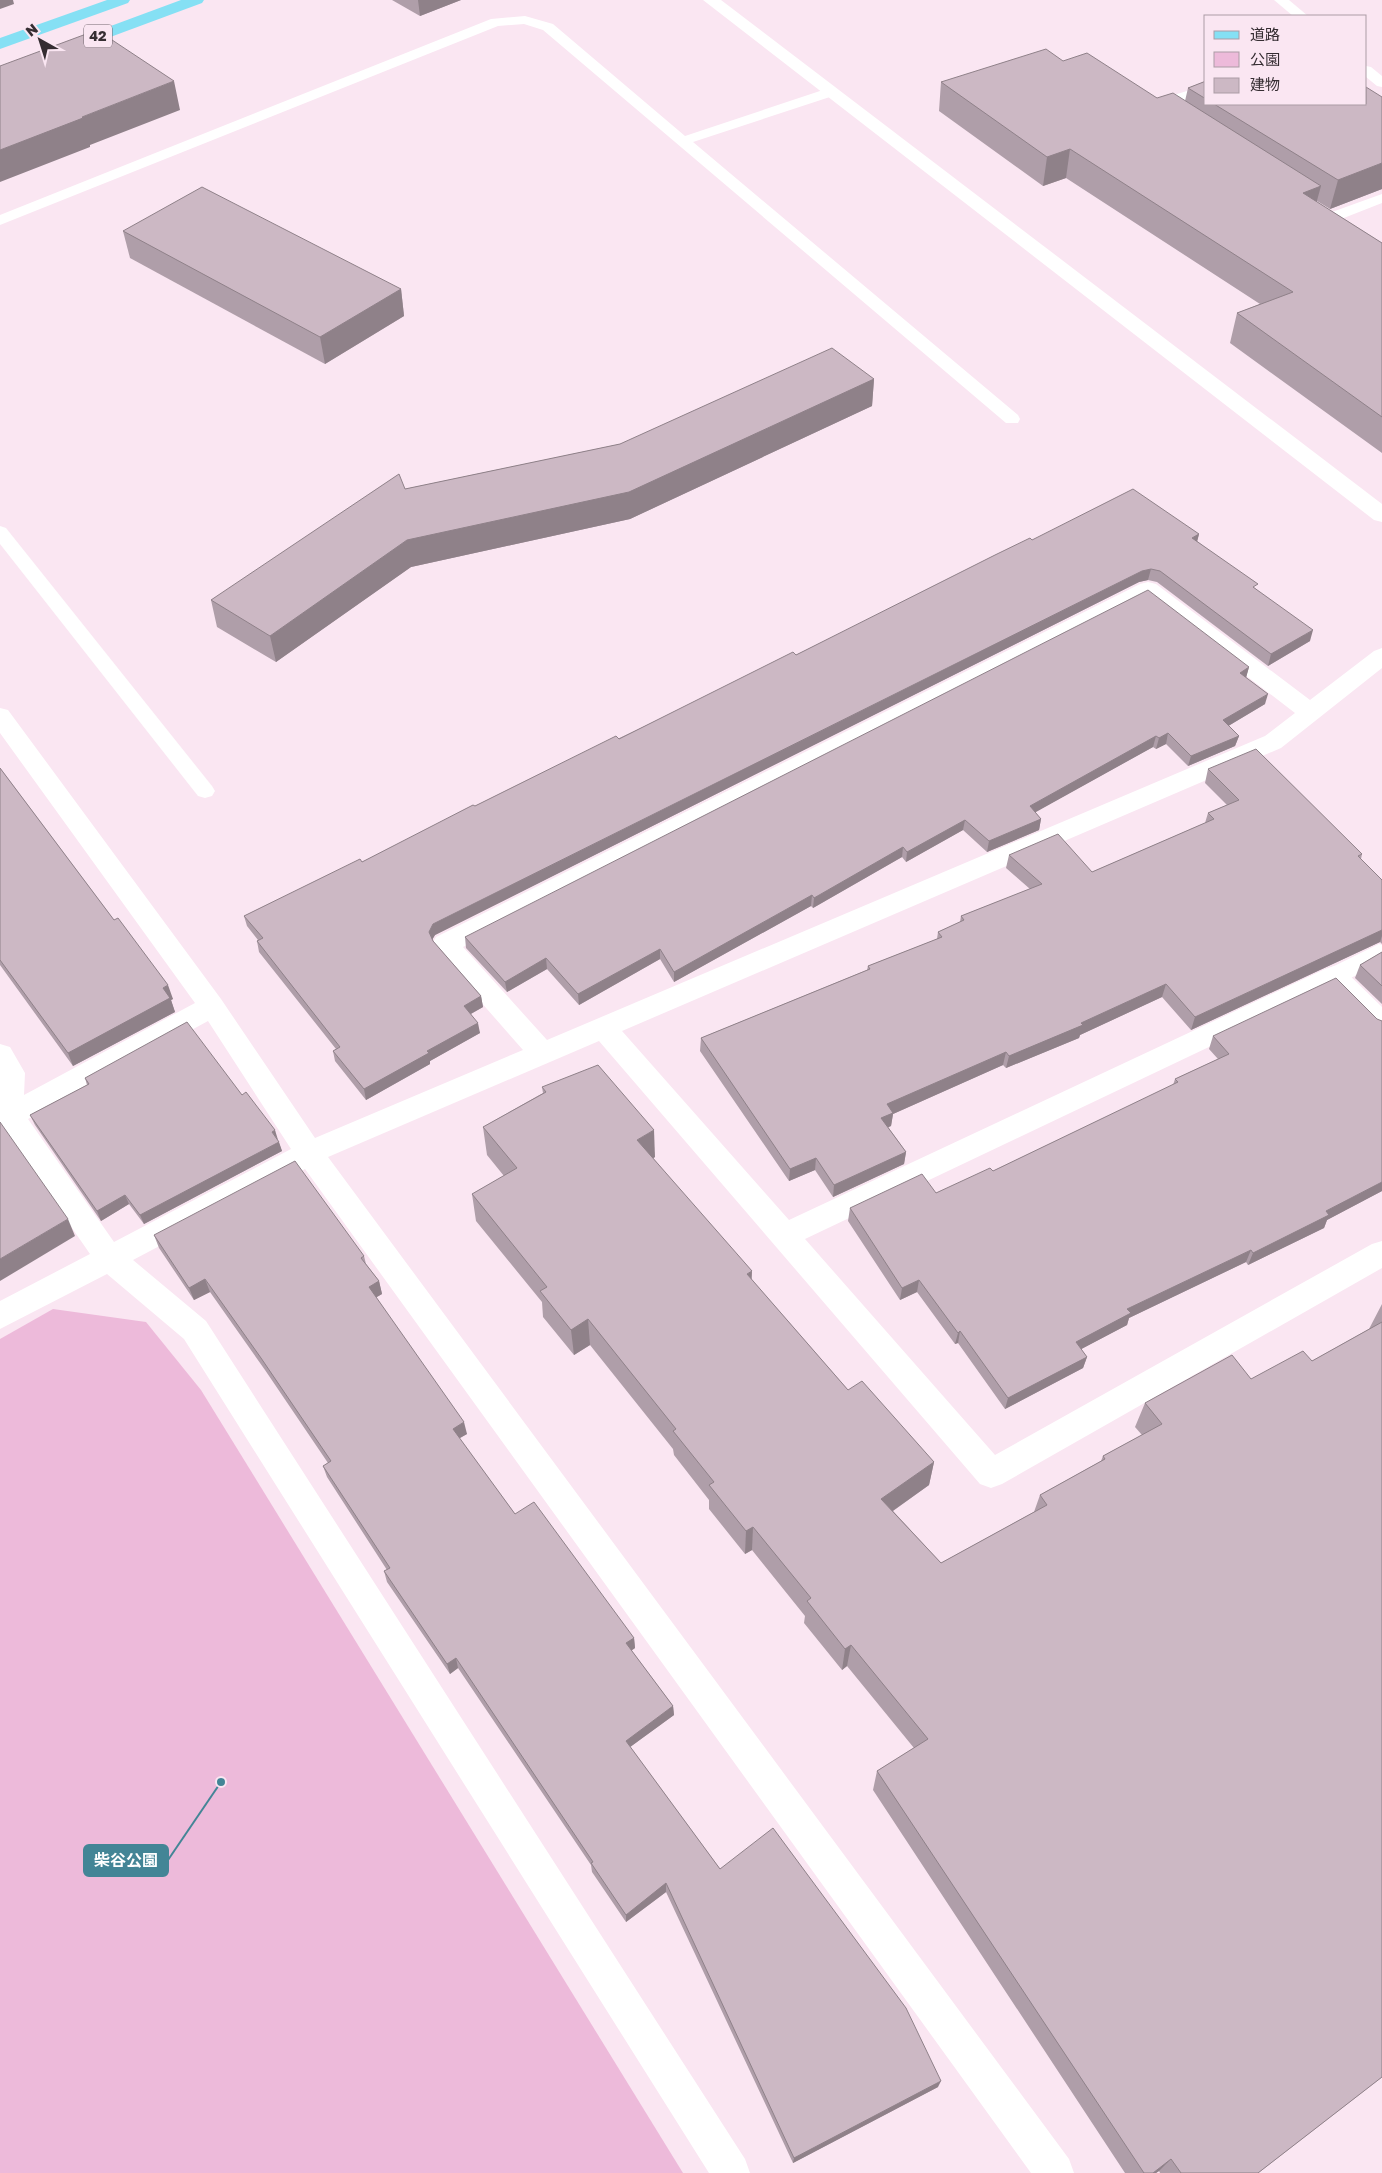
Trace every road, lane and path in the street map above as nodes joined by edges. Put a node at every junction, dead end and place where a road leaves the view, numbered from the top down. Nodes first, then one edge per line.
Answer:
1 (122, 0) edge
2 (196, 0) edge
3 (711, 0) edge
4 (1282, 0) edge
5 (1300, 15) edge
6 (0, 44) edge
7 (1367, 71) edge
8 (0, 72) edge
9 (1382, 83) edge
10 (1204, 90) edge
11 (831, 92) junction
12 (1180, 122) edge
13 (683, 141) junction
14 (1297, 197) edge
15 (1382, 198) edge
16 (0, 220) edge
17 (1012, 419) dead end
18 (1382, 515) edge
19 (0, 532) edge
20 (1382, 656) edge
21 (1311, 713) junction
22 (0, 716) edge
23 (205, 791) dead end
24 (1379, 952) edge
25 (1334, 976) junction
26 (212, 1006) junction
27 (1382, 1024) edge
28 (603, 1027) junction
29 (542, 1054) junction
30 (0, 1055) edge
31 (5, 1119) edge
32 (309, 1153) junction
33 (784, 1236) junction
34 (1382, 1252) edge
35 (109, 1258) junction
36 (0, 1316) edge
37 (731, 2173) edge
38 (1055, 2173) edge

1 - 6 main road, 42
2 - 8 main road, 42
3 - 11 street
4 - 5 lane
7 - 9 lane
10 - 12 lane
11 - 13 lane
11 - 18 street
13 - 16 lane
13 - 17 lane
14 - 15 lane
19 - 23 lane
20 - 21 street
21 - 28 street
21 - 29 street
22 - 26 street
24 - 25 lane
25 - 27 street
25 - 33 street
26 - 31 street
26 - 32 street
28 - 29 street
28 - 33 street
29 - 32 street
30 - 31 street
31 - 35 street
32 - 35 street
32 - 38 street
33 - 34 street
35 - 36 street
35 - 37 street

